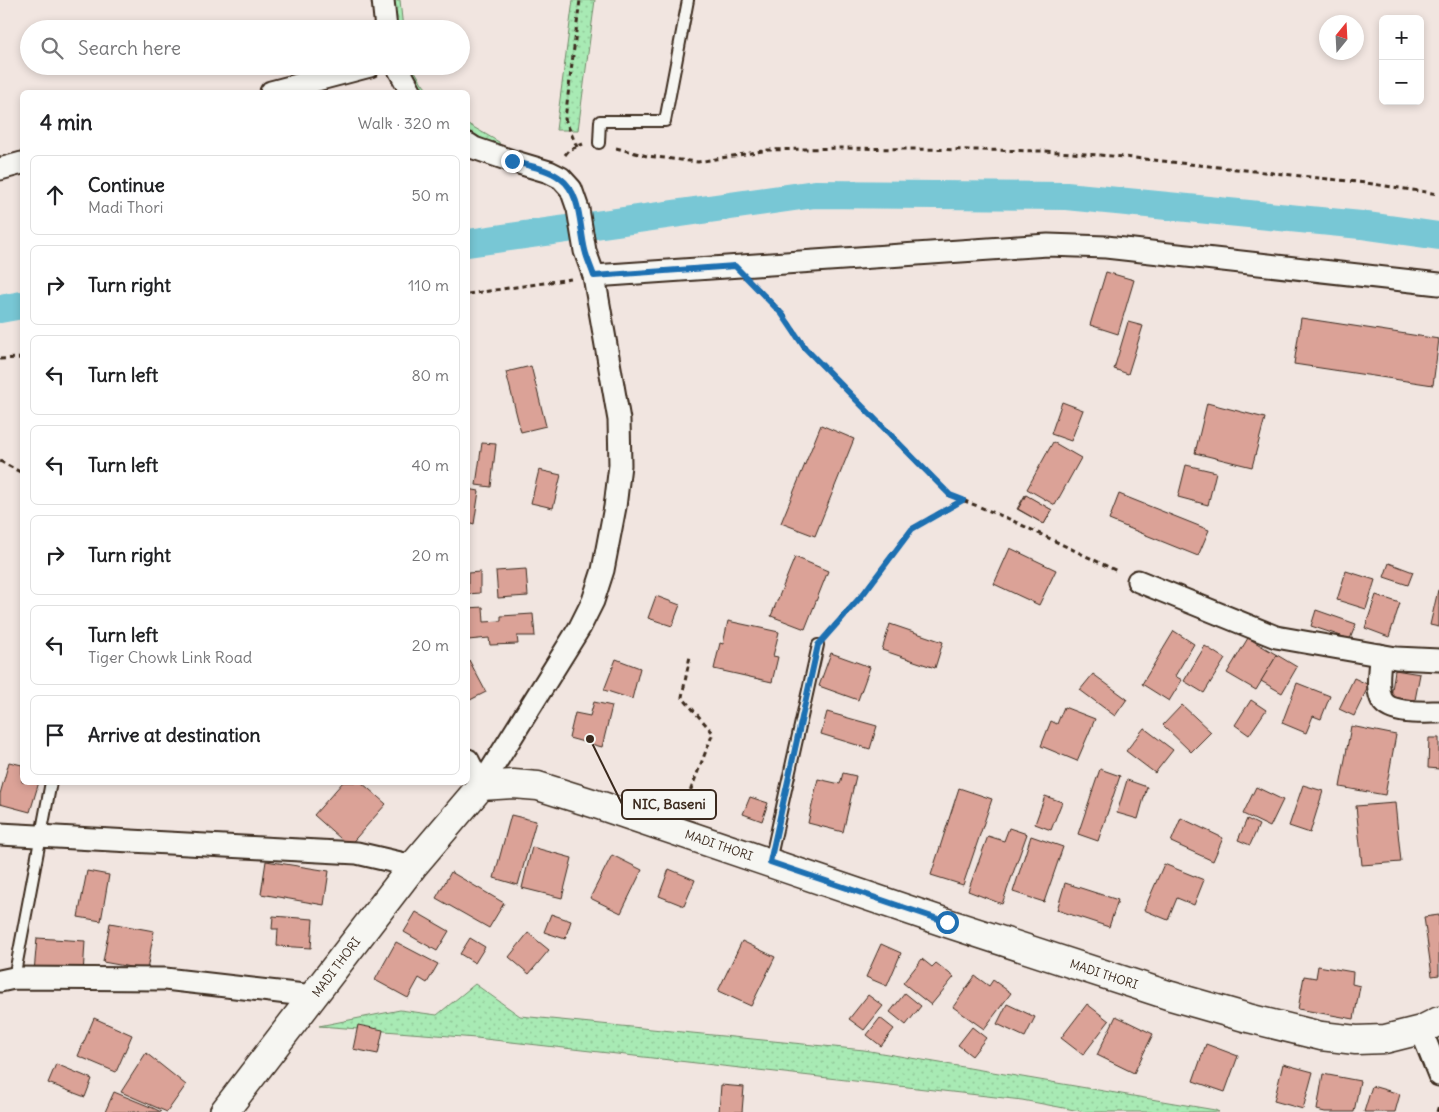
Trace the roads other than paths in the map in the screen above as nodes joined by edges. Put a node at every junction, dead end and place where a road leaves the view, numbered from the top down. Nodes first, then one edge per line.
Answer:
1 (383, 0) edge
2 (688, 0) edge
3 (385, 20) edge
4 (336, 75) edge
5 (402, 75) edge
6 (279, 90) edge
7 (410, 90) edge
8 (599, 144) road end
9 (470, 145) edge
10 (20, 164) edge
11 (0, 169) edge
12 (594, 276) junction
13 (1439, 284) edge
14 (1138, 580) road end
15 (818, 645) road end
16 (1380, 655) junction
17 (1439, 660) edge
18 (1439, 712) edge
19 (470, 764) edge
20 (50, 785) edge
21 (481, 786) junction
22 (0, 834) edge
23 (41, 836) junction
24 (770, 862) junction
25 (413, 866) junction
26 (7, 979) edge
27 (313, 996) junction
28 (1430, 1026) edge
29 (1439, 1075) edge
30 (224, 1112) edge

1 - 3 street
2 - 8 lane
4 - 6 street
5 - 7 street
9 - 12 street
10 - 11 street
12 - 13 street
12 - 21 street
14 - 16 street
15 - 24 lane
16 - 17 street
16 - 18 street
19 - 21 street
20 - 23 lane
21 - 24 main road, MADI THORI
21 - 25 main road, MADI THORI
22 - 23 street
23 - 25 street
23 - 26 lane
24 - 28 main road, MADI THORI
25 - 27 main road, MADI THORI
26 - 27 street
27 - 30 main road, MADI THORI
28 - 29 street

